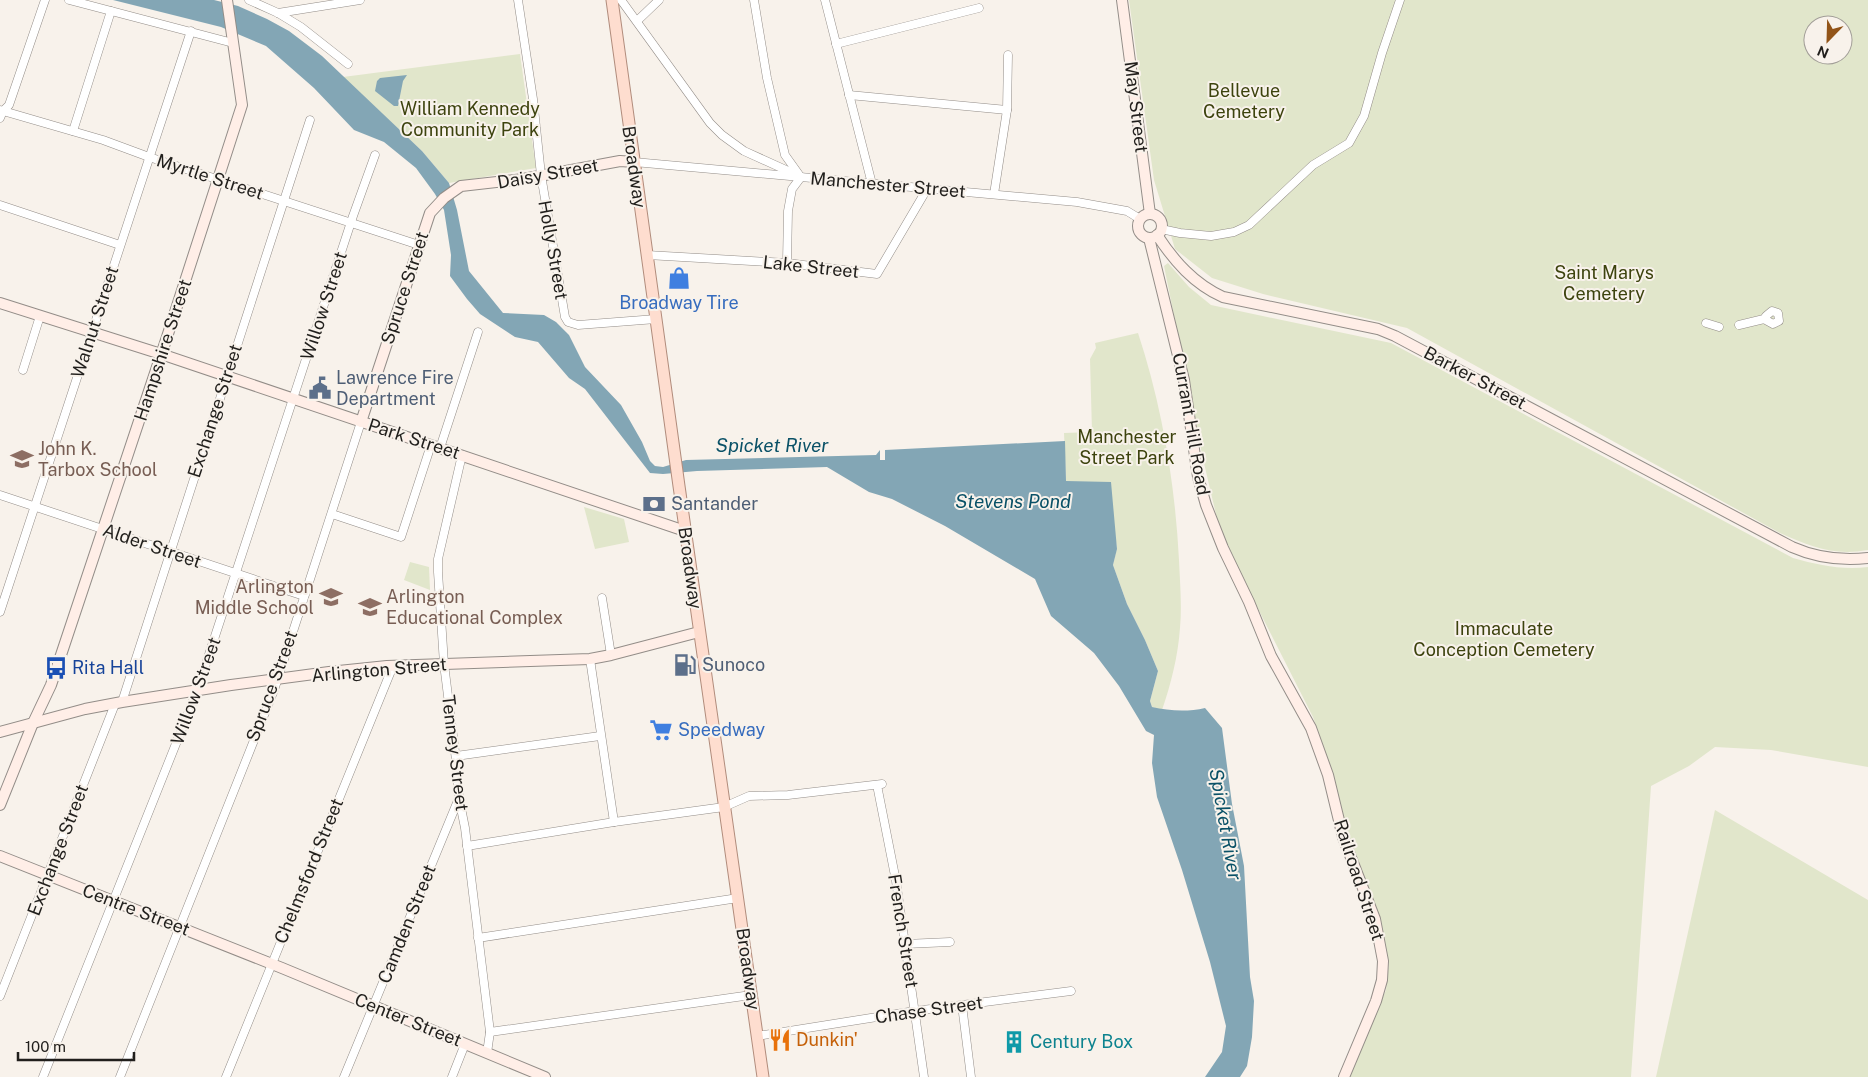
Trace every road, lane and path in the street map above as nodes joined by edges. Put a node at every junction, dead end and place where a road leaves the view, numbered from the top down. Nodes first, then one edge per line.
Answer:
1 (45, 0) edge
2 (69, 0) edge
3 (227, 0) edge
4 (248, 0) edge
5 (360, 0) edge
6 (518, 0) edge
7 (612, 0) edge
8 (621, 0) edge
9 (659, 0) edge
10 (754, 0) edge
11 (825, 0) edge
12 (1122, 0) edge
13 (1400, 0) edge
14 (979, 8) dead end
15 (111, 11) junction
16 (278, 13) junction
17 (637, 21) junction
18 (191, 32) junction
19 (233, 39) junction
20 (836, 44) junction
21 (1008, 54) dead end
22 (348, 64) dead end
23 (849, 96) junction
24 (1007, 110) junction
25 (1, 113) edge
26 (310, 120) dead end
27 (74, 131) junction
28 (375, 154) dead end
29 (149, 157) junction
30 (634, 162) junction
31 (541, 175) junction
32 (801, 177) junction
33 (218, 179) junction
34 (872, 184) junction
35 (461, 186) joint
36 (927, 189) junction
37 (994, 194) junction
38 (284, 201) junction
39 (0, 205) edge
40 (1150, 214) junction
41 (1140, 219) junction
42 (351, 224) junction
43 (1156, 234) junction
44 (120, 245) junction
45 (419, 246) junction
46 (647, 256) junction
47 (787, 263) junction
48 (0, 303) edge
49 (40, 316) junction
50 (656, 319) junction
51 (1764, 319) dead end
52 (1706, 323) dead end
53 (1739, 325) dead end
54 (1719, 327) dead end
55 (91, 332) junction
56 (478, 332) dead end
57 (161, 354) junction
58 (24, 370) dead end
59 (226, 376) junction
60 (293, 399) junction
61 (361, 422) junction
62 (436, 446) junction
63 (462, 455) junction
64 (0, 495) edge
65 (35, 506) junction
66 (332, 514) junction
67 (103, 529) junction
68 (685, 531) junction
69 (170, 552) junction
70 (1868, 558) edge
71 (237, 574) junction
72 (304, 596) junction
73 (602, 598) dead end
74 (0, 612) edge
75 (699, 632) junction
76 (611, 655) junction
77 (590, 659) junction
78 (444, 664) junction
79 (392, 666) junction
80 (278, 679) junction
81 (1287, 685) joint
82 (197, 691) junction
83 (118, 703) junction
84 (33, 723) junction
85 (0, 732) edge
86 (600, 736) junction
87 (456, 756) junction
88 (459, 798) junction
89 (0, 805) edge
90 (724, 807) junction
91 (614, 822) junction
92 (467, 846) junction
93 (0, 856) edge
94 (48, 876) junction
95 (738, 898) junction
96 (113, 901) junction
97 (180, 927) junction
98 (478, 938) junction
99 (950, 942) dead end
100 (905, 944) junction
101 (271, 964) junction
102 (1071, 991) dead end
103 (751, 995) junction
104 (0, 996) edge
105 (962, 1005) junction
106 (373, 1006) junction
107 (914, 1011) junction
108 (490, 1032) junction
109 (757, 1036) junction
110 (465, 1044) junction
111 (487, 1053) junction
112 (43, 1077) edge
113 (120, 1077) edge
114 (226, 1077) edge
115 (344, 1077) edge
116 (452, 1077) edge
117 (545, 1077) edge
118 (763, 1077) edge
119 (924, 1077) edge
120 (971, 1077) edge
121 (1344, 1077) edge

1 - 25 street
2 - 15 street
3 - 19 main road, Hampshire Street
4 - 16 street
5 - 16 street
6 - 31 street, Holly Street
7 - 30 main road, Broadway
8 - 17 street
9 - 17 street
10 - 32 street
11 - 20 street
12 - 40 main road, May Street
13 - 43 street
14 - 20 street
15 - 18 street
15 - 27 street
16 - 22 street
17 - 32 street
18 - 19 street
18 - 29 street, Walnut Street
19 - 33 main road, Hampshire Street
20 - 23 street
21 - 24 street
23 - 24 street
23 - 34 street
24 - 37 street
25 - 27 street, Myrtle Street
26 - 38 street, Exchange Street
27 - 29 street, Myrtle Street
28 - 42 street, Willow Street
29 - 33 street, Myrtle Street
29 - 44 street, Walnut Street
30 - 31 main road, Daisy Street
30 - 32 street, Manchester Street
30 - 46 main road, Broadway
31 - 35 main road, Daisy Street
31 - 50 street, Holly Street
32 - 34 street, Manchester Street
32 - 47 street
33 - 38 street, Myrtle Street
33 - 57 main road, Hampshire Street
34 - 36 street, Manchester Street
35 - 45 main road, Spruce Street
36 - 37 street, Manchester Street
36 - 47 street, Lake Street
37 - 41 street, Manchester Street
38 - 42 street, Myrtle Street
38 - 59 street, Exchange Street
39 - 44 street
40 - 41 main road
40 - 43 main road
41 - 43 main road
42 - 45 street, Myrtle Street
42 - 60 street, Willow Street
43 - 70 main road, Barker Street
43 - 81 main road, Currant Hill Road
44 - 55 street, Walnut Street
45 - 61 main road, Spruce Street
46 - 47 street, Lake Street
46 - 50 main road, Broadway
48 - 49 main road, Park Street
49 - 55 main road, Park Street
49 - 58 street
50 - 68 main road, Broadway
51 - 53 street
52 - 54 street
55 - 57 main road, Park Street
55 - 65 street, Walnut Street
56 - 62 street
57 - 59 main road, Park Street
57 - 67 main road, Hampshire Street
59 - 60 main road, Park Street
59 - 69 street, Exchange Street
60 - 61 main road, Park Street
60 - 71 street, Willow Street
61 - 62 main road, Park Street
61 - 66 street, Spruce Street
62 - 63 main road, Park Street
62 - 66 street
63 - 68 main road, Park Street
63 - 78 street, Tenney Street
64 - 65 street, Alder Street
65 - 67 street, Alder Street
65 - 74 street, Walnut Street
66 - 72 street, Spruce Street
67 - 69 street, Alder Street
67 - 84 main road, Hampshire Street
68 - 75 main road, Broadway
69 - 71 street, Alder Street
69 - 83 street, Exchange Street
71 - 72 street, Alder Street
71 - 82 street, Willow Street
72 - 80 street, Spruce Street
73 - 76 street
75 - 76 main road, Arlington Street
75 - 90 main road, Broadway
76 - 77 main road, Arlington Street
77 - 78 main road, Arlington Street
77 - 86 street
78 - 79 main road, Arlington Street
78 - 87 street, Tenney Street
79 - 80 main road, Arlington Street
79 - 101 street, Chelmsford Street
80 - 82 main road, Arlington Street
80 - 97 street, Spruce Street
81 - 121 main road, Railroad Street
82 - 83 main road, Arlington Street
82 - 96 street, Willow Street
83 - 84 main road, Arlington Street
83 - 94 street, Exchange Street
84 - 85 main road, Arlington Street
84 - 89 main road, Hampshire Street
86 - 87 street
86 - 91 street
87 - 88 street, Tenney Street
88 - 92 street, Tenney Street
88 - 106 street, Camden Street
90 - 91 street
90 - 95 main road, Broadway
90 - 100 street, French Street
91 - 92 street
92 - 98 street, Tenney Street
93 - 94 main road, Centre Street
94 - 96 main road, Centre Street
94 - 104 street, Exchange Street
95 - 98 street
95 - 103 main road, Broadway
96 - 97 main road, Centre Street
96 - 112 street, Willow Street
97 - 101 main road, Centre Street
97 - 113 street, Spruce Street
98 - 108 street, Tenney Street
99 - 100 street
100 - 107 street, French Street
101 - 106 main road, Center Street
101 - 114 street, Chelmsford Street
102 - 105 street, Chase Street
103 - 108 street
103 - 109 main road, Broadway
105 - 107 street, Chase Street
105 - 120 street
106 - 110 main road, Center Street
106 - 115 street, Camden Street
107 - 109 street, Chase Street
107 - 119 street, French Street
108 - 111 street, Tenney Street
109 - 118 main road, Broadway
110 - 111 main road, Center Street
110 - 116 street
111 - 117 main road, Center Street

